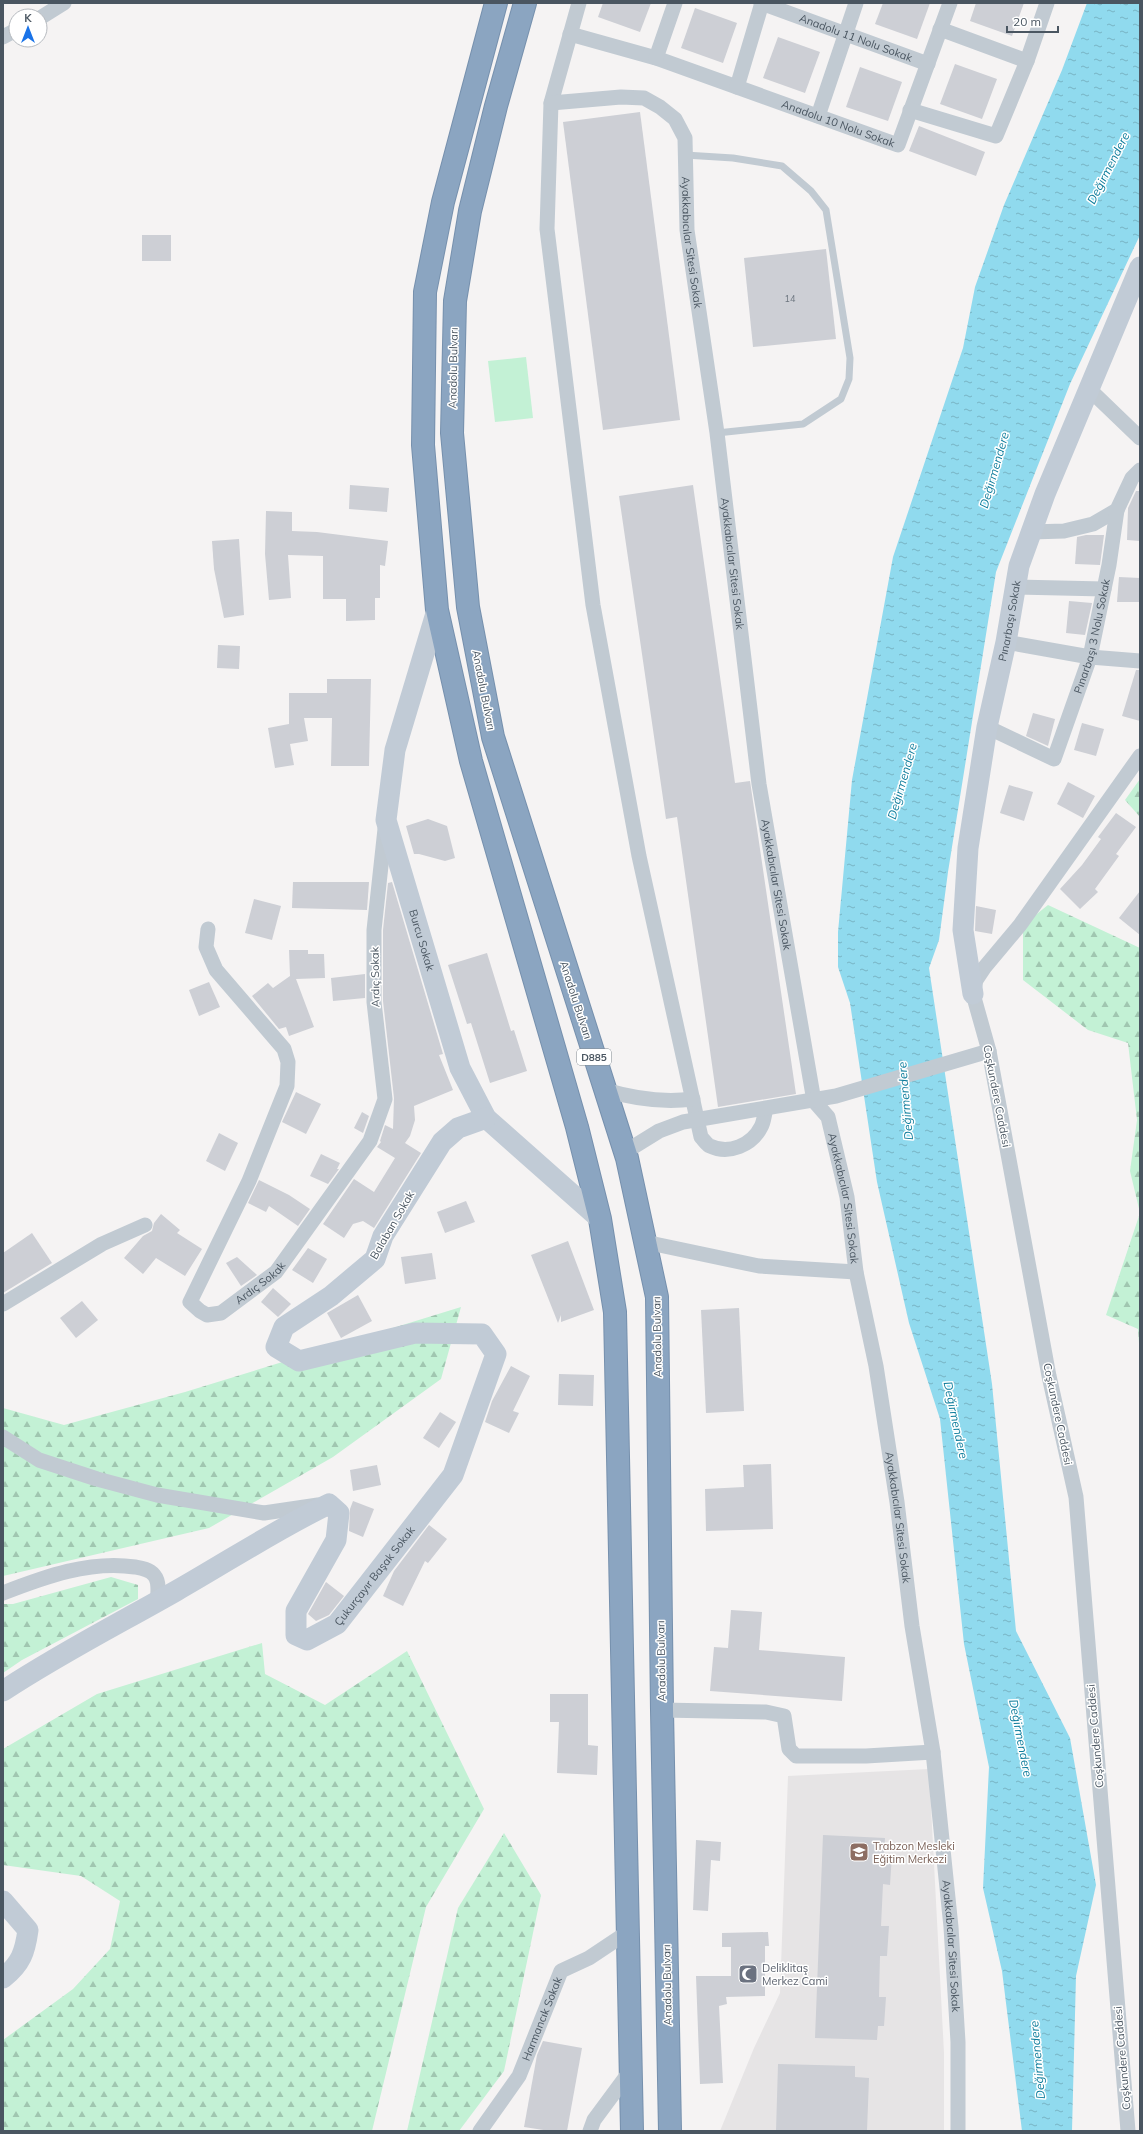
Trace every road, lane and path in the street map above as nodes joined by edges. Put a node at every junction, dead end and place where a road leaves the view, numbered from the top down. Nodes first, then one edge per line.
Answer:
1 (64, 3) edge
2 (496, 3) edge
3 (526, 3) edge
4 (579, 3) edge
5 (675, 3) edge
6 (762, 3) edge
7 (856, 3) edge
8 (950, 3) edge
9 (1047, 3) edge
10 (48, 13) edge
11 (940, 30) junction
12 (570, 34) junction
13 (845, 34) junction
14 (656, 58) junction
15 (1027, 61) junction
16 (928, 64) junction
17 (736, 87) junction
18 (551, 103) junction
19 (910, 110) junction
20 (818, 116) junction
21 (685, 154) junction
22 (1140, 267) edge
23 (1089, 389) junction
24 (717, 434) junction
25 (1140, 438) edge
26 (1140, 470) edge
27 (1117, 510) junction
28 (1031, 532) junction
29 (1015, 587) junction
30 (1104, 589) junction
31 (437, 610) junction
32 (1006, 642) junction
33 (1090, 657) junction
34 (1140, 661) edge
35 (987, 727) junction
36 (1140, 756) edge
37 (386, 820) junction
38 (208, 930) dead end
39 (973, 994) junction
40 (983, 1053) junction
41 (605, 1090) junction
42 (693, 1099) junction
43 (814, 1101) junction
44 (766, 1109) junction
45 (486, 1118) junction
46 (698, 1120) junction
47 (625, 1152) junction
48 (600, 1219) junction
49 (145, 1225) dead end
50 (645, 1242) junction
51 (856, 1272) junction
52 (3, 1304) edge
53 (276, 1347) joint
54 (3, 1437) edge
55 (329, 1504) junction
56 (3, 1593) edge
57 (157, 1602) junction
58 (3, 1692) edge
59 (662, 1710) junction
60 (933, 1752) junction
61 (3, 1902) edge
62 (628, 1932) junction
63 (3, 1978) edge
64 (631, 2070) junction
65 (480, 2131) edge
66 (590, 2131) edge
67 (632, 2131) edge
68 (670, 2131) edge
69 (958, 2131) edge
70 (1128, 2131) edge

1 - 10 street
2 - 31 highway
3 - 41 highway, Anadolu Bulvarı / D885
4 - 12 street
5 - 14 street
6 - 13 street, Anadolu 11 Nolu Sokak
6 - 17 street
7 - 13 street
8 - 11 street
9 - 15 street
11 - 15 street
11 - 16 street
12 - 14 street, Anadolu 10 Nolu Sokak
12 - 18 street
13 - 16 street, Anadolu 11 Nolu Sokak
13 - 20 street
14 - 17 street, Anadolu 10 Nolu Sokak
15 - 19 street
16 - 19 street
17 - 20 street, Anadolu 10 Nolu Sokak
18 - 21 street, Ayakkabıcılar Sitesi Sokak
18 - 42 street
19 - 20 street, Anadolu 10 Nolu Sokak
21 - 24 street, Ayakkabıcılar Sitesi Sokak
21 - 24 lane
22 - 23 street, Pınarbaşı Sokak
23 - 25 street
23 - 28 street, Pınarbaşı Sokak
24 - 43 street, Ayakkabıcılar Sitesi Sokak
26 - 27 street, Pınarbaşı 3 Nolu Sokak
27 - 28 street
27 - 30 street, Pınarbaşı 3 Nolu Sokak
28 - 29 street, Pınarbaşı Sokak
29 - 30 street
29 - 32 street, Pınarbaşı Sokak
30 - 33 street, Pınarbaşı 3 Nolu Sokak
31 - 37 street, Burcu Sokak
31 - 48 highway
32 - 33 street
32 - 35 street, Pınarbaşı Sokak
33 - 34 street
33 - 35 street, Pınarbaşı 3 Nolu Sokak
35 - 39 street, Pınarbaşı Sokak
36 - 39 street
37 - 38 street, Ardıç Sokak
37 - 45 street, Burcu Sokak
39 - 40 street, Coşkundere Caddesi
40 - 43 street
40 - 70 street, Coşkundere Caddesi
41 - 42 street
41 - 47 highway, Anadolu Bulvarı / D885
42 - 46 street
43 - 44 street
43 - 51 street, Ayakkabıcılar Sitesi Sokak
44 - 46 street
44 - 46 street
45 - 48 street, Burcu Sokak
45 - 53 street, Balaban Sokak
46 - 47 street
47 - 50 highway, Anadolu Bulvarı / D885
48 - 62 highway
49 - 52 street
50 - 51 street
50 - 59 highway, Anadolu Bulvarı / D885
51 - 60 street, Ayakkabıcılar Sitesi Sokak
53 - 55 street, Çukurçayır Başak Sokak
54 - 55 street
55 - 57 street
56 - 57 street
57 - 58 street
59 - 60 street
59 - 68 highway, Anadolu Bulvarı / D885
60 - 69 street, Ayakkabıcılar Sitesi Sokak
61 - 63 street
62 - 64 highway
62 - 65 street, Harmancık Sokak
64 - 66 street
64 - 67 highway

